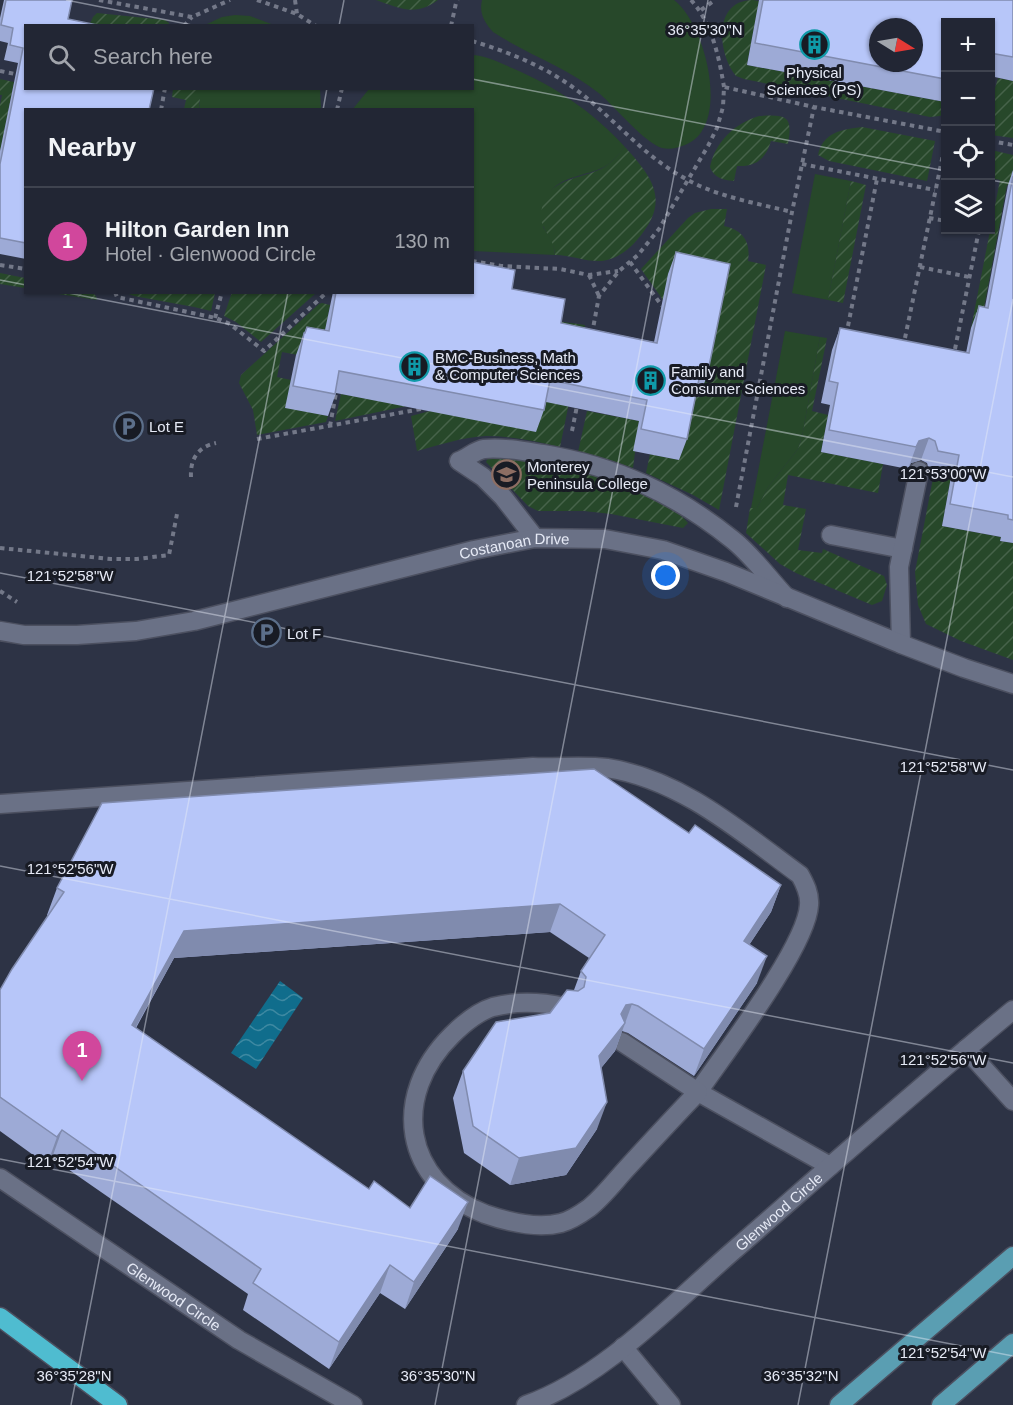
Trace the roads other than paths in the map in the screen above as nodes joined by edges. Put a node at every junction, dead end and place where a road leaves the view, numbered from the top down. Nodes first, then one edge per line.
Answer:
1 (919, 471) edge
2 (831, 535) dead end
3 (535, 538) junction
4 (903, 549) junction
5 (788, 599) junction
6 (0, 631) edge
7 (901, 644) junction
8 (1013, 684) edge
9 (0, 804) edge
10 (564, 1007) edge
11 (1013, 1010) edge
12 (622, 1042) edge
13 (966, 1049) junction
14 (698, 1092) junction
15 (1013, 1101) edge
16 (830, 1166) junction
17 (0, 1178) edge
18 (1013, 1256) edge
19 (0, 1317) edge
20 (1013, 1343) edge
21 (623, 1347) junction
22 (118, 1405) edge
23 (353, 1405) edge
24 (526, 1405) edge
25 (671, 1405) edge
26 (839, 1405) edge
27 (941, 1405) edge

1 - 4 street
2 - 4 street
3 - 5 street, Costanoan Drive
3 - 5 street
3 - 6 street, Costanoan Drive
4 - 7 street
5 - 7 street, Costanoan Drive
7 - 8 street, Costanoan Drive
9 - 14 street
10 - 14 street
11 - 13 street, Glenwood Circle
12 - 14 street
13 - 15 street
13 - 16 street, Glenwood Circle
14 - 16 street
16 - 21 street, Glenwood Circle
17 - 23 street, Glenwood Circle
18 - 26 main road
19 - 22 highway
20 - 27 main road
21 - 24 street, Glenwood Circle
21 - 25 street

